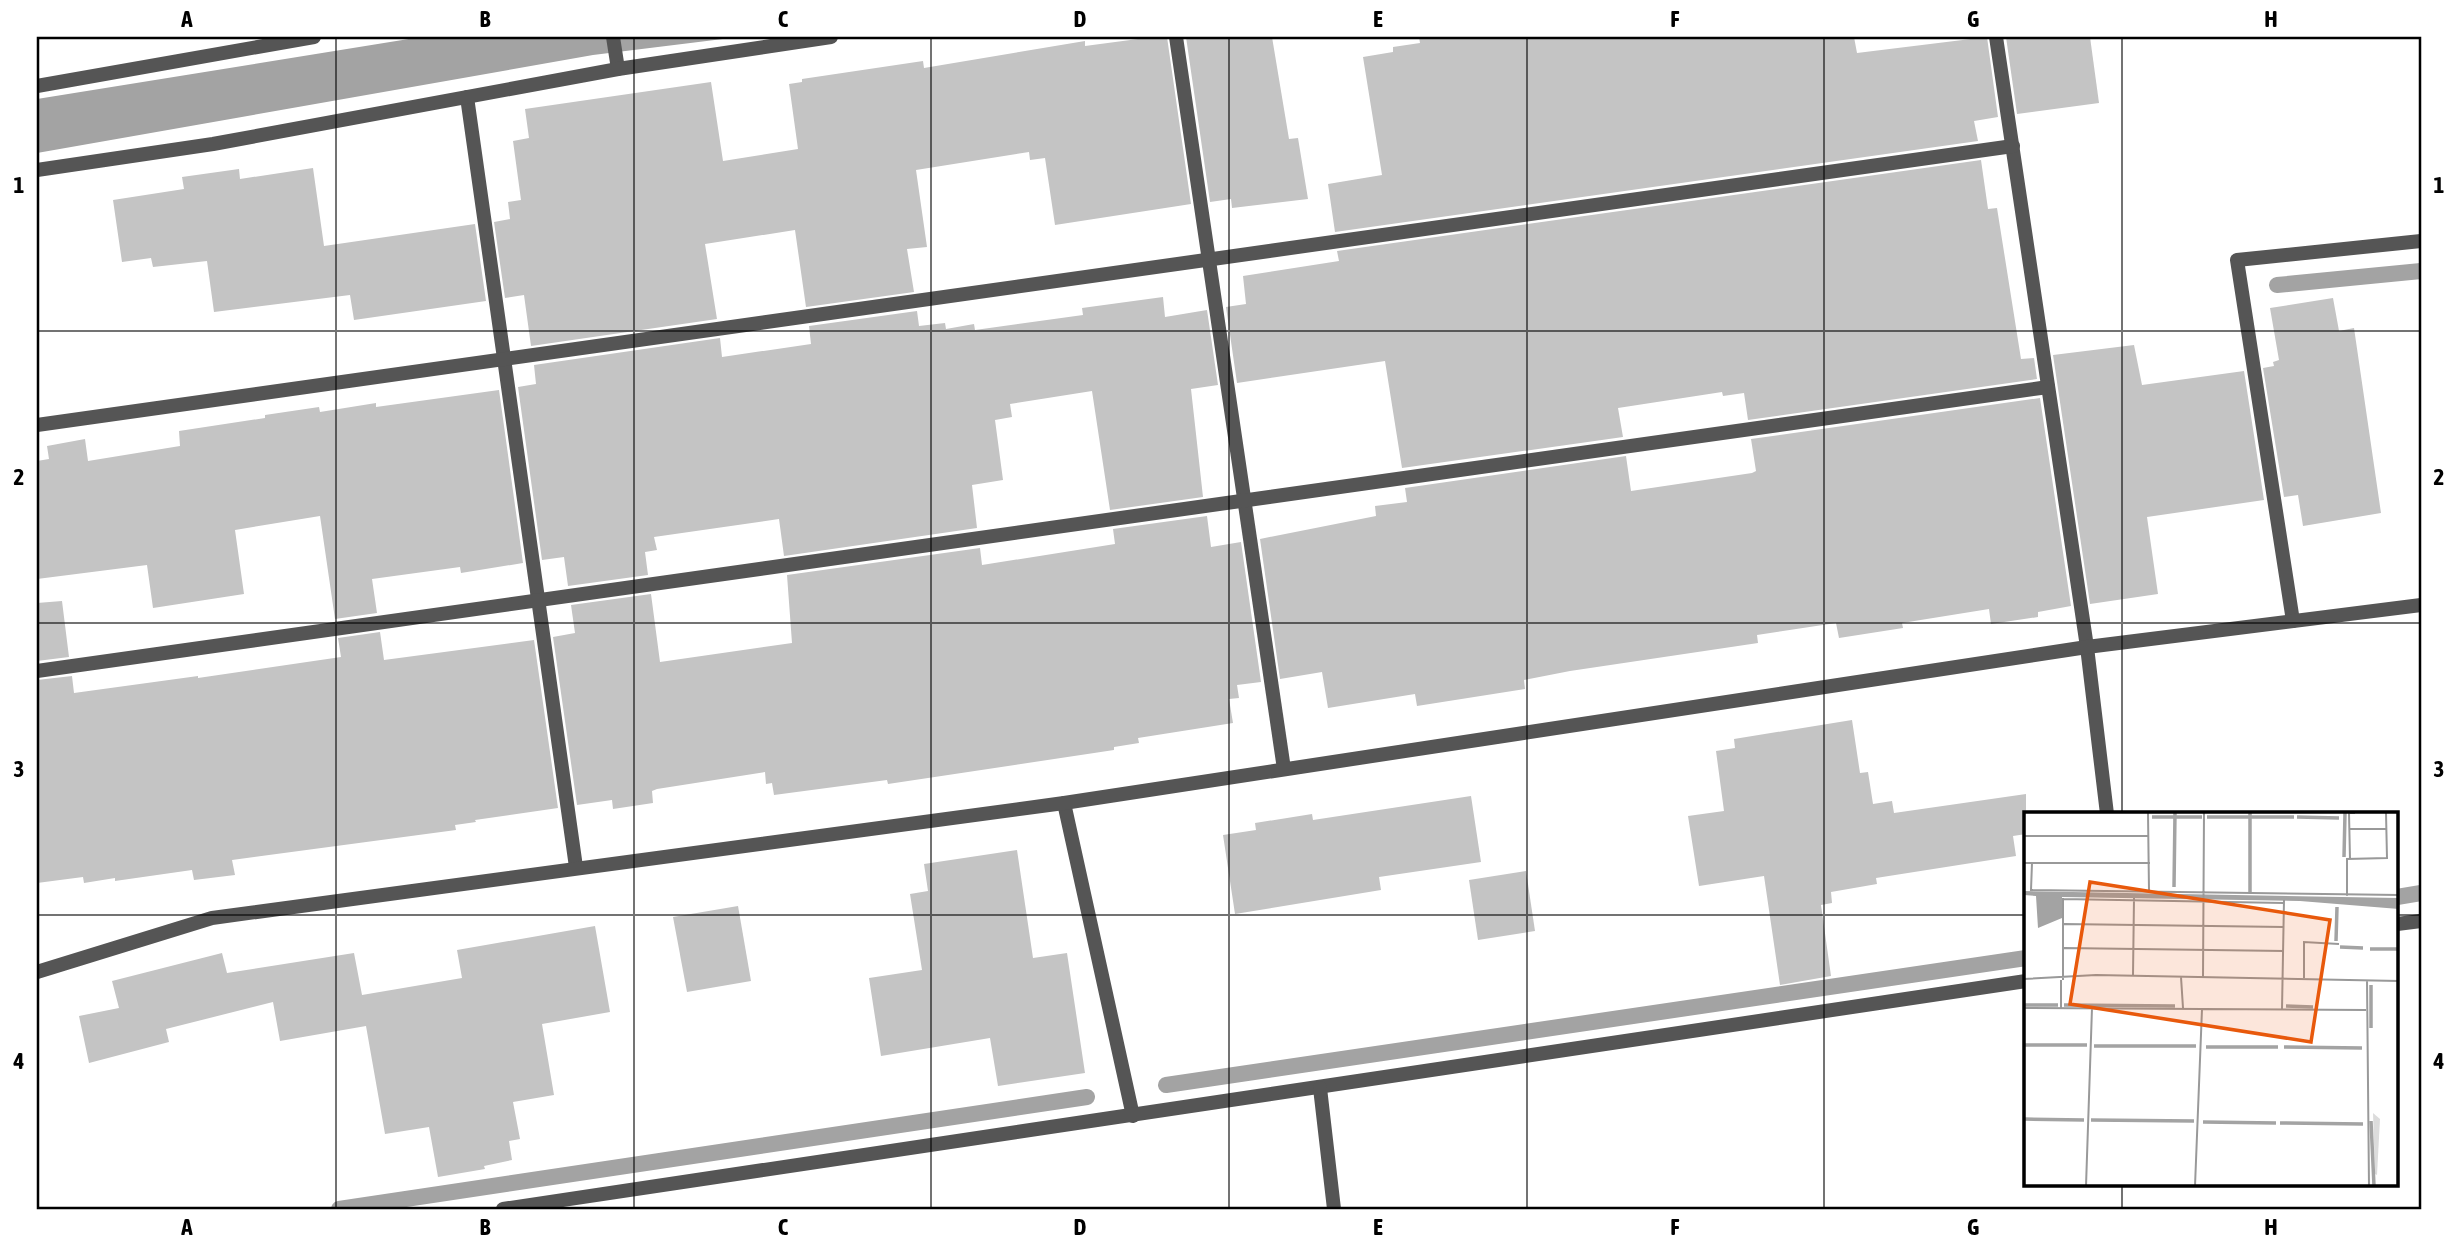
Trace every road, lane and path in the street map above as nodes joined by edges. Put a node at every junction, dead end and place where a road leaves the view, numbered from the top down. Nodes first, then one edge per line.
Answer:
1 (314, 37) edge
2 (613, 37) edge
3 (831, 37) edge
4 (1176, 37) edge
5 (1996, 37) edge
6 (617, 63) junction
7 (37, 86) edge
8 (467, 97) junction
9 (2013, 146) junction
10 (37, 170) edge
11 (2421, 241) edge
12 (1209, 260) junction
13 (504, 359) junction
14 (2048, 387) junction
15 (37, 425) edge
16 (1244, 500) junction
17 (538, 600) junction
18 (2421, 605) edge
19 (2293, 621) junction
20 (2087, 647) junction
21 (37, 671) edge
22 (1284, 769) junction
23 (1064, 803) junction
24 (2106, 812) edge
25 (576, 867) junction
26 (2421, 921) edge
27 (2398, 925) edge
28 (37, 972) edge
29 (2024, 981) edge
30 (1320, 1088) junction
31 (1133, 1116) junction
32 (503, 1209) edge
33 (1334, 1209) edge

1 - 7 street
2 - 6 street
3 - 6 street
4 - 12 street
5 - 9 street
6 - 8 street
8 - 10 street
8 - 13 street
9 - 12 street
9 - 14 street
11 - 19 street
12 - 13 street
12 - 16 street
13 - 15 street
13 - 17 street
14 - 16 street
14 - 20 street
16 - 17 street
16 - 22 street
17 - 21 street
17 - 25 street
18 - 19 street
19 - 20 street
20 - 22 street
20 - 24 street
22 - 23 street
23 - 25 street
23 - 31 street
25 - 28 street
26 - 27 street
29 - 30 street
30 - 31 street
30 - 33 street
31 - 32 street

